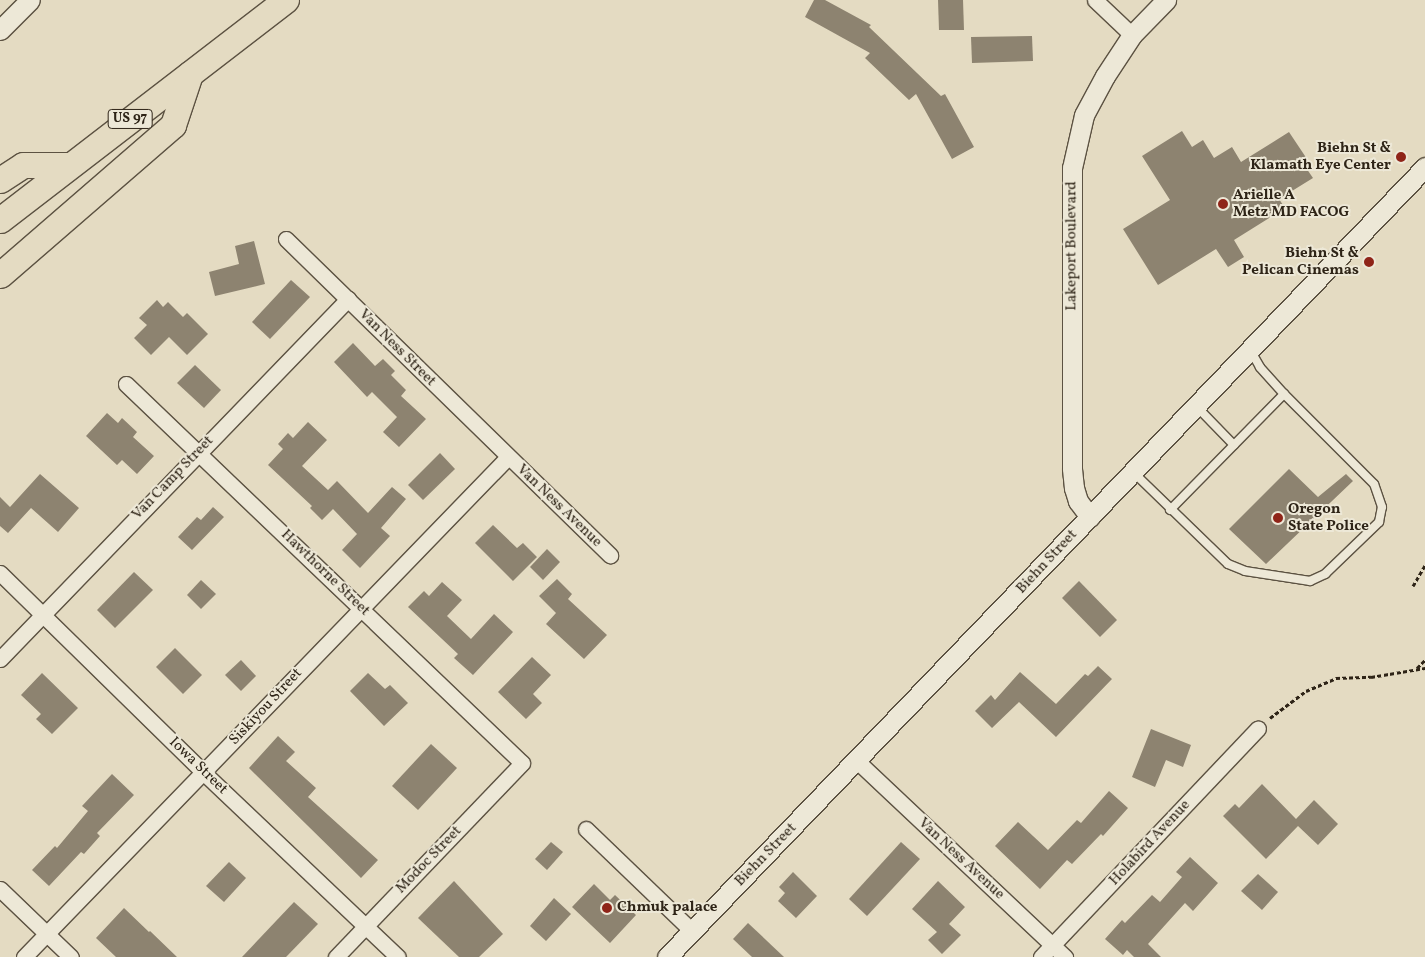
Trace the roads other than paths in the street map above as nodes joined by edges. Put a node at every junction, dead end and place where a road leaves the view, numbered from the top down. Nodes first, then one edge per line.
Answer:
1 (30, 0) edge
2 (286, 0) edge
3 (1096, 0) edge
4 (1166, 0) edge
5 (0, 30) edge
6 (1132, 35) junction
7 (190, 74) junction
8 (70, 165) junction
9 (1425, 167) edge
10 (0, 180) edge
11 (0, 220) edge
12 (286, 239) dead end
13 (0, 275) edge
14 (348, 299) junction
15 (1250, 350) junction
16 (126, 384) dead end
17 (1284, 394) junction
18 (1197, 407) junction
19 (1234, 445) junction
20 (198, 452) junction
21 (508, 457) junction
22 (1133, 472) junction
23 (1170, 510) junction
24 (1090, 516) junction
25 (610, 555) dead end
26 (0, 573) edge
27 (361, 607) junction
28 (43, 614) junction
29 (0, 658) edge
30 (1258, 728) road end
31 (857, 761) junction
32 (522, 763) joint
33 (204, 772) junction
34 (586, 829) dead end
35 (0, 889) edge
36 (366, 925) junction
37 (692, 931) junction
38 (47, 933) junction
39 (1052, 946) junction
40 (24, 957) edge
41 (71, 957) edge
42 (336, 957) edge
43 (398, 957) edge
44 (667, 957) edge
45 (1041, 957) edge
46 (1065, 957) edge

1 - 5 street
2 - 7 highway, US 97
3 - 6 street
4 - 6 street, Lakeport Boulevard
6 - 24 street, Lakeport Boulevard
7 - 8 highway, US 97
7 - 13 highway
8 - 10 highway
8 - 11 highway, US 97
9 - 15 street, Biehn Street
12 - 14 street, Van Ness Street
14 - 20 street, Van Camp Street
14 - 21 street, Van Ness Street
15 - 17 lane
15 - 18 street, Biehn Street
16 - 20 street, Hawthorne Street
17 - 19 lane
17 - 23 lane
18 - 19 lane
18 - 22 street, Biehn Street
19 - 23 lane
20 - 27 street, Hawthorne Street
20 - 28 street, Van Camp Street
21 - 25 street, Van Ness Avenue
21 - 27 street, Siskiyou Street
22 - 23 lane
22 - 24 street, Biehn Street
24 - 31 street, Biehn Street
26 - 28 street, Iowa Street
27 - 32 street, Hawthorne Street
27 - 33 street, Siskiyou Street
28 - 29 street, Van Camp Street
28 - 33 street, Iowa Street
30 - 39 street, Holabird Avenue
31 - 37 street, Biehn Street
31 - 39 street, Van Ness Avenue
32 - 36 street, Modoc Street
33 - 36 street, Iowa Street
33 - 38 street, Siskiyou Street
34 - 37 street
35 - 38 street
36 - 42 street, Modoc Street
36 - 43 street, Iowa Street
37 - 44 street, Biehn Street
38 - 40 street, Siskiyou Street
38 - 41 street
39 - 45 street, Holabird Avenue
39 - 46 street, Van Ness Avenue

